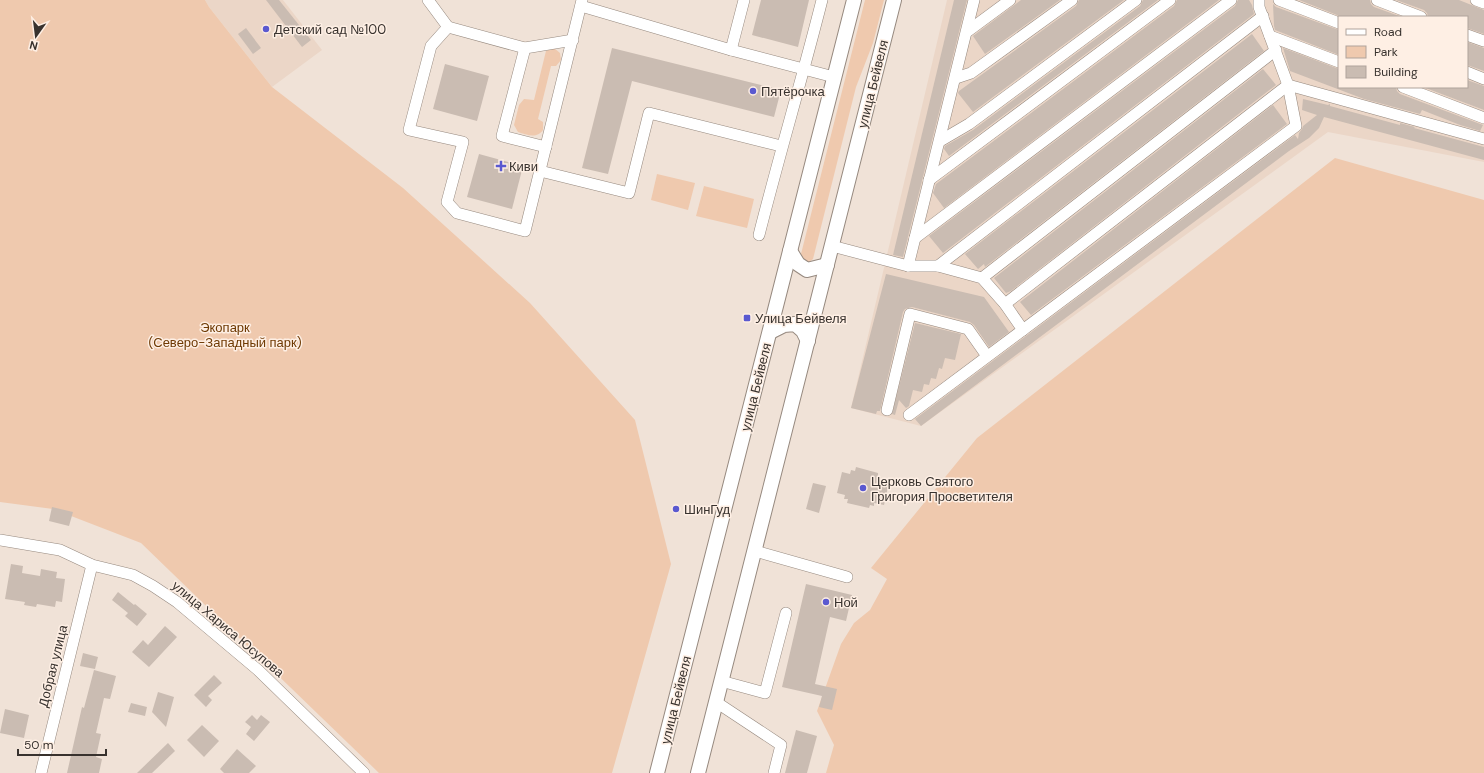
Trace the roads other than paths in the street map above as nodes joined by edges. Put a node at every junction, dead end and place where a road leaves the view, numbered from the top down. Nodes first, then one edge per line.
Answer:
1 (428, 0) edge
2 (744, 0) edge
3 (822, 0) edge
4 (854, 0) edge
5 (894, 0) edge
6 (974, 0) edge
7 (1010, 0) edge
8 (1072, 0) edge
9 (1136, 0) edge
10 (1170, 0) edge
11 (1231, 0) edge
12 (1259, 0) edge
13 (1279, 0) edge
14 (1377, 0) edge
15 (1476, 0) edge
16 (581, 3) edge
17 (1484, 3) edge
18 (1263, 16) junction
19 (1418, 16) edge
20 (1338, 23) edge
21 (448, 27) junction
22 (968, 31) junction
23 (1468, 35) edge
24 (1270, 36) junction
25 (573, 40) junction
26 (1484, 41) edge
27 (525, 48) junction
28 (731, 50) junction
29 (1276, 50) junction
30 (1338, 62) edge
31 (805, 68) junction
32 (1468, 72) edge
33 (834, 77) junction
34 (956, 78) junction
35 (1484, 79) edge
36 (1288, 85) junction
37 (1406, 88) edge
38 (1484, 118) edge
39 (1484, 139) edge
40 (940, 141) junction
41 (781, 146) junction
42 (546, 147) junction
43 (540, 171) junction
44 (929, 180) junction
45 (759, 235) dead end
46 (915, 238) junction
47 (832, 246) junction
48 (790, 252) junction
49 (827, 265) junction
50 (908, 266) junction
51 (938, 266) junction
52 (982, 278) junction
53 (1005, 304) junction
54 (1023, 330) junction
55 (770, 332) junction
56 (808, 341) junction
57 (987, 356) junction
58 (887, 410) dead end
59 (909, 415) dead end
60 (0, 540) edge
61 (754, 552) junction
62 (92, 565) junction
63 (847, 577) dead end
64 (786, 613) dead end
65 (721, 681) junction
66 (716, 702) junction
67 (41, 773) edge
68 (364, 773) edge
69 (658, 773) edge
70 (698, 773) edge
71 (774, 773) edge

1 - 21 street
2 - 28 street
3 - 31 street
4 - 33 main road, улица Бейвеля
5 - 47 main road, улица Бейвеля
6 - 22 street
7 - 22 street
8 - 34 street
9 - 40 street
10 - 44 street
11 - 46 street
12 - 18 street
13 - 20 street
14 - 19 street
15 - 17 street
16 - 25 street
16 - 28 street
18 - 24 street
18 - 51 street
21 - 27 street
21 - 43 street
22 - 34 street
23 - 26 street
24 - 29 street
24 - 30 street
25 - 27 street
25 - 42 street
27 - 42 street
28 - 31 street
29 - 36 street
29 - 52 street
31 - 33 street
31 - 41 street
32 - 35 street
33 - 48 main road, улица Бейвеля
34 - 40 street
36 - 39 street
36 - 53 street
36 - 54 street
37 - 38 street
40 - 44 street
41 - 43 street
41 - 45 street
42 - 43 street
44 - 46 street
46 - 50 street
47 - 49 main road, улица Бейвеля
47 - 50 street
48 - 49 main road
48 - 55 main road, улица Бейвеля
49 - 56 main road, улица Бейвеля
50 - 51 street
51 - 52 street
52 - 53 street
53 - 54 street
54 - 57 street
55 - 56 main road
55 - 69 main road, улица Бейвеля
56 - 61 main road, улица Бейвеля
57 - 58 street
57 - 59 street
60 - 62 street, улица Хариса Юсупова
61 - 63 street
61 - 65 main road, улица Бейвеля
62 - 67 street, Добрая улица
62 - 68 street, улица Хариса Юсупова
64 - 65 street
65 - 66 main road, улица Бейвеля
66 - 70 main road, улица Бейвеля
66 - 71 street

